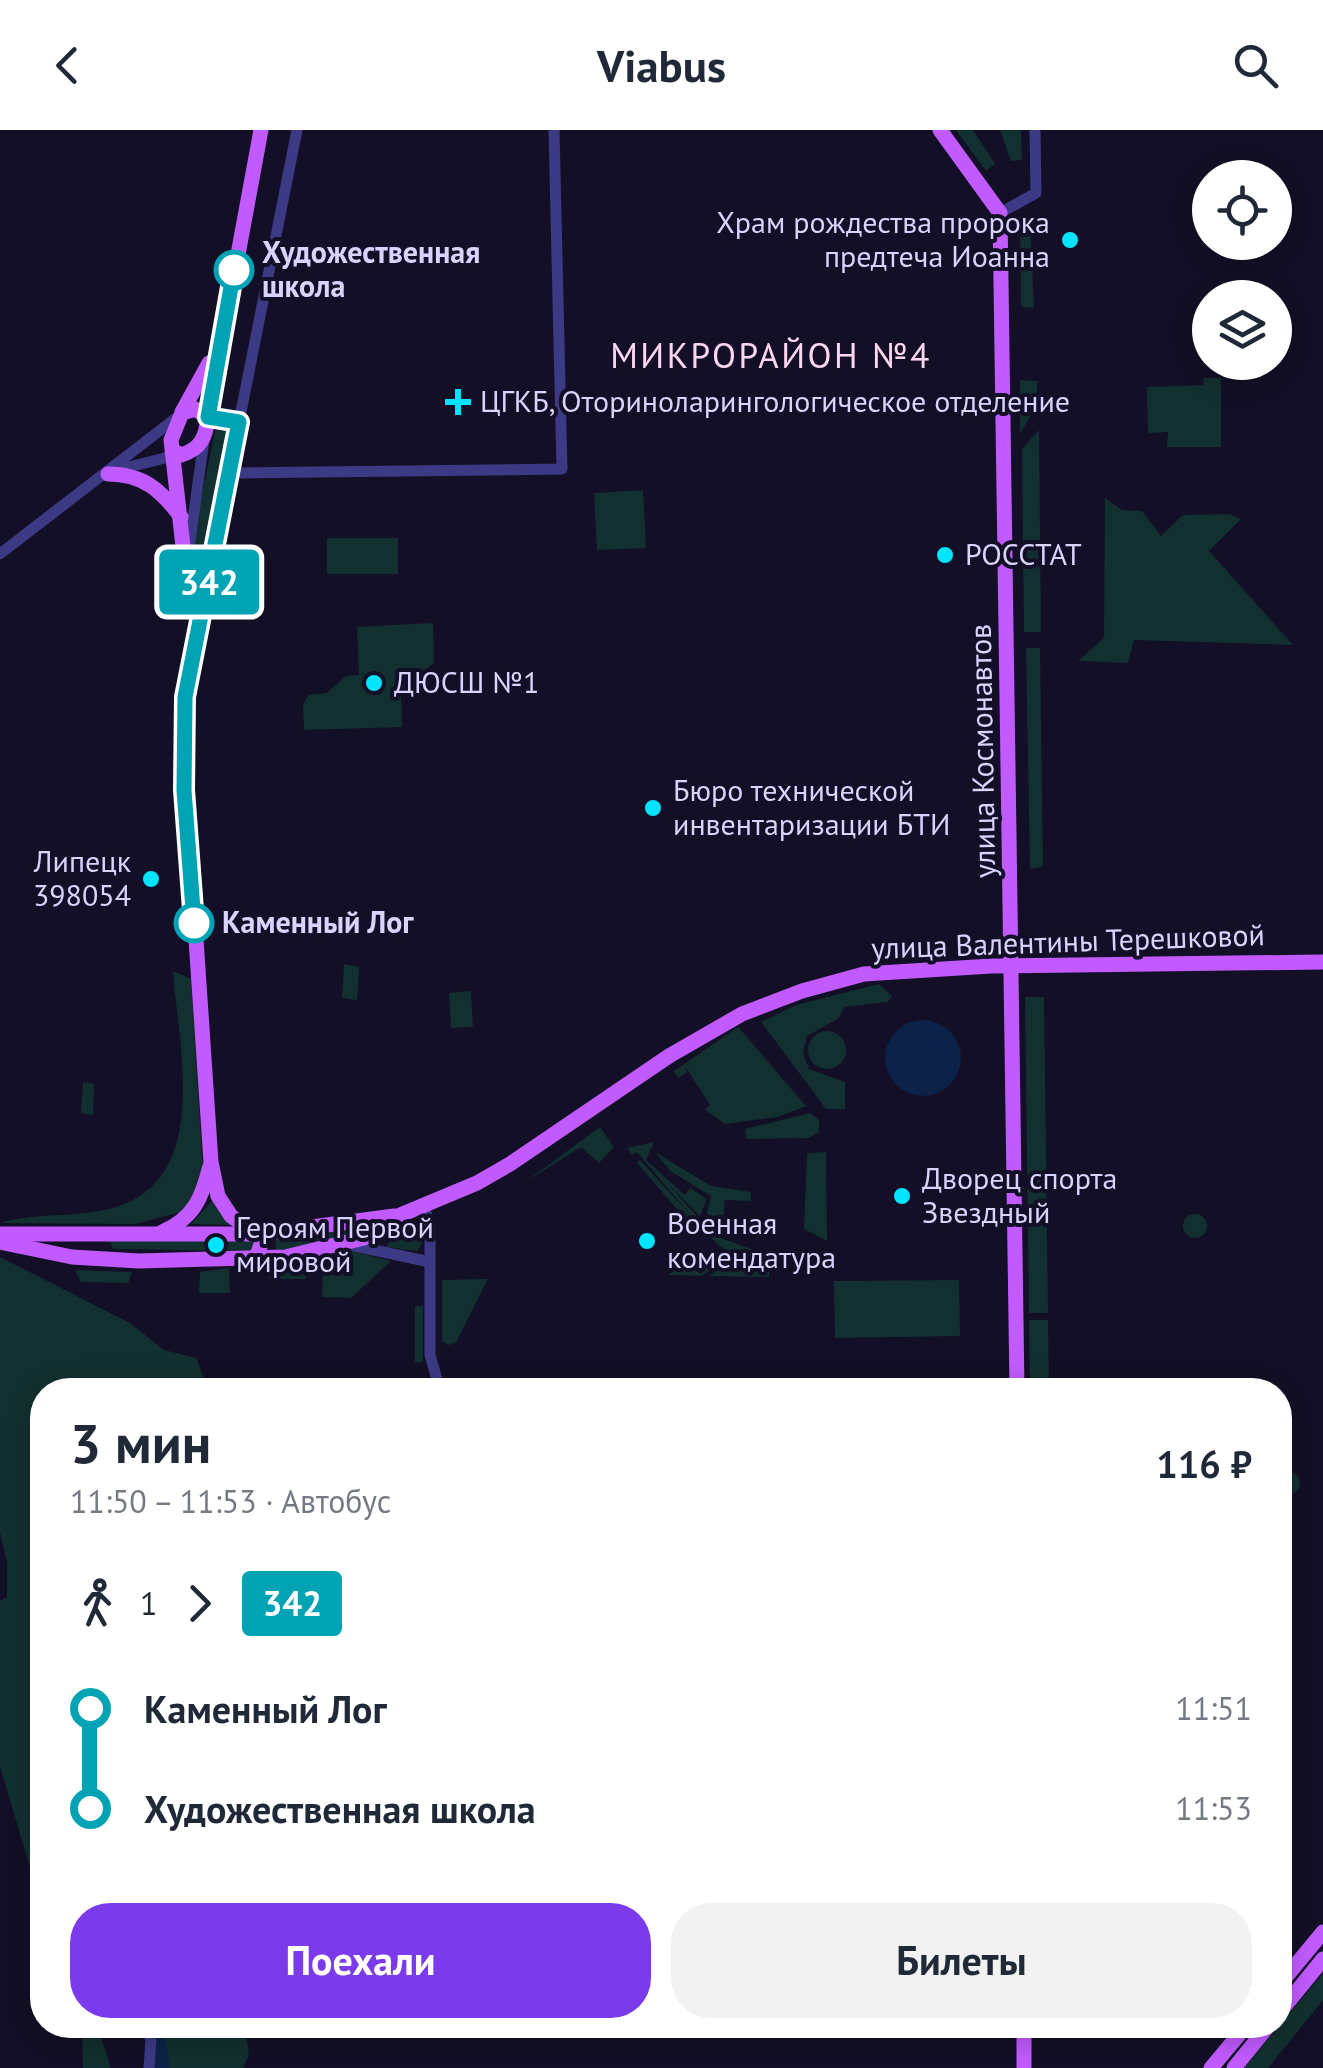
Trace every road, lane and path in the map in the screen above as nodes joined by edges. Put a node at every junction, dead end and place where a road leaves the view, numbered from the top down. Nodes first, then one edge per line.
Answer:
1 (261, 130) edge
2 (296, 130) edge
3 (554, 130) edge
4 (940, 130) edge
5 (1035, 130) edge
6 (1000, 213) junction
7 (226, 311) junction
8 (179, 415) junction
9 (208, 417) junction
10 (239, 422) junction
11 (204, 440) junction
12 (174, 451) junction
13 (108, 474) junction
14 (232, 474) junction
15 (182, 518) junction
16 (0, 554) edge
17 (186, 570) junction
18 (204, 602) junction
19 (1323, 962) edge
20 (1013, 966) junction
21 (211, 1162) junction
22 (424, 1207) junction
23 (398, 1216) junction
24 (0, 1234) edge
25 (100, 1234) junction
26 (158, 1234) junction
27 (259, 1234) junction
28 (0, 1242) edge
29 (430, 1242) junction
30 (344, 1244) junction
31 (72, 1256) junction
32 (256, 1258) junction
33 (415, 1259) junction
34 (112, 1260) junction
35 (430, 1262) junction
36 (437, 1378) edge
37 (1017, 1378) edge
38 (1323, 1932) edge
39 (1323, 1959) edge
40 (1292, 1969) edge
41 (1292, 1997) edge
42 (151, 2038) edge
43 (1024, 2038) edge
44 (1236, 2038) edge
45 (1258, 2038) edge
46 (150, 2068) edge
47 (1024, 2068) edge
48 (1212, 2068) edge
49 (1234, 2068) edge

1 - 7 main road
2 - 10 street
3 - 14 street
4 - 6 main road
5 - 6 street
6 - 20 main road, улица Космонавтов
7 - 8 main road
7 - 9 main road
8 - 9 main road
8 - 12 main road
8 - 13 street
9 - 10 main road
9 - 11 main road
10 - 14 main road
11 - 12 main road
11 - 17 street
12 - 13 street
12 - 15 main road
13 - 15 main road
13 - 16 street
14 - 18 main road
15 - 17 main road
17 - 18 main road
18 - 21 main road
19 - 20 main road, улица Валентины Терешковой
20 - 22 main road, улица Валентины Терешковой
20 - 37 main road, улица Космонавтов
21 - 26 main road
21 - 27 main road
22 - 23 main road, улица Валентины Терешковой
22 - 29 street
23 - 27 main road, улица Валентины Терешковой
23 - 30 main road, улица Валентины Терешковой
24 - 25 main road, улица Валентины Терешковой
25 - 26 main road, улица Валентины Терешковой
25 - 31 main road
25 - 34 main road
26 - 27 main road, улица Валентины Терешковой
27 - 32 main road
28 - 31 main road, улица Валентины Терешковой
29 - 33 street
29 - 35 street
30 - 32 main road, улица Валентины Терешковой
30 - 33 street
31 - 34 main road, улица Валентины Терешковой
32 - 34 main road, улица Валентины Терешковой
33 - 35 street
35 - 36 street
38 - 40 main road
39 - 41 main road
42 - 46 street
43 - 47 main road
44 - 48 main road
45 - 49 main road

